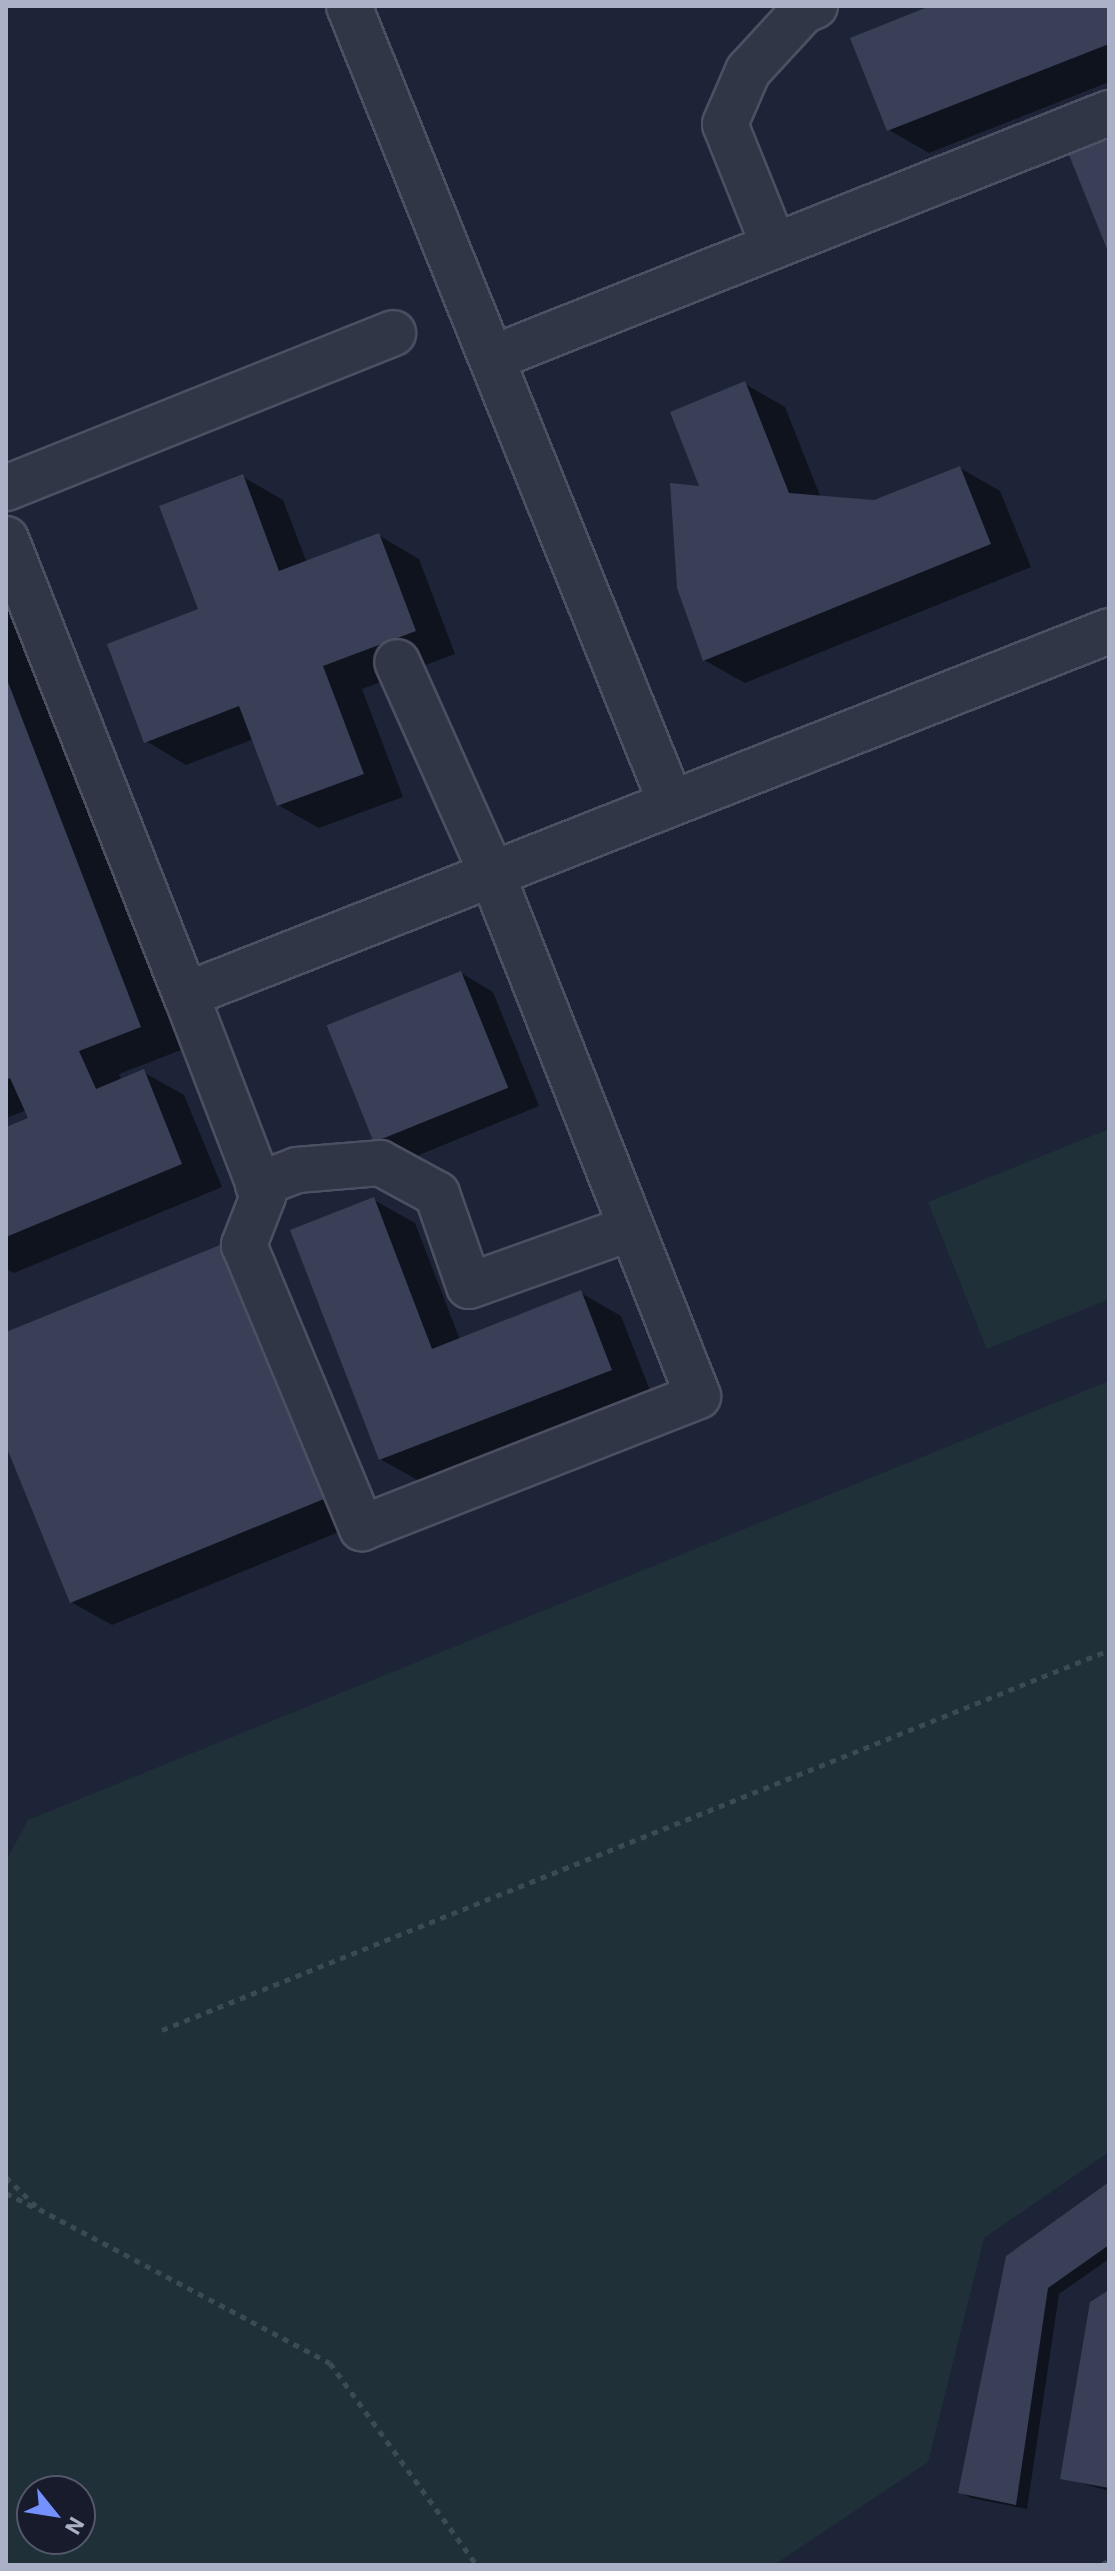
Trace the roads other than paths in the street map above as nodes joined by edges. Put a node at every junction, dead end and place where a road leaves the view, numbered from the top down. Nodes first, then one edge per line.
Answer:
1 (349, 6) edge
2 (815, 6) edge
3 (1109, 113) edge
4 (774, 246) junction
5 (393, 333) dead end
6 (495, 357) junction
7 (6, 488) edge
8 (6, 539) edge
9 (1109, 631) edge
10 (397, 662) dead end
11 (671, 803) junction
12 (492, 874) junction
13 (186, 995) junction
14 (258, 1185) junction
15 (631, 1228) junction

1 - 6 lane
2 - 4 lane
3 - 4 lane
4 - 6 lane
5 - 7 lane
6 - 11 lane
8 - 13 lane
9 - 11 lane
10 - 12 lane
11 - 12 lane
12 - 13 lane
12 - 15 lane
13 - 14 lane
14 - 15 lane
14 - 15 lane

